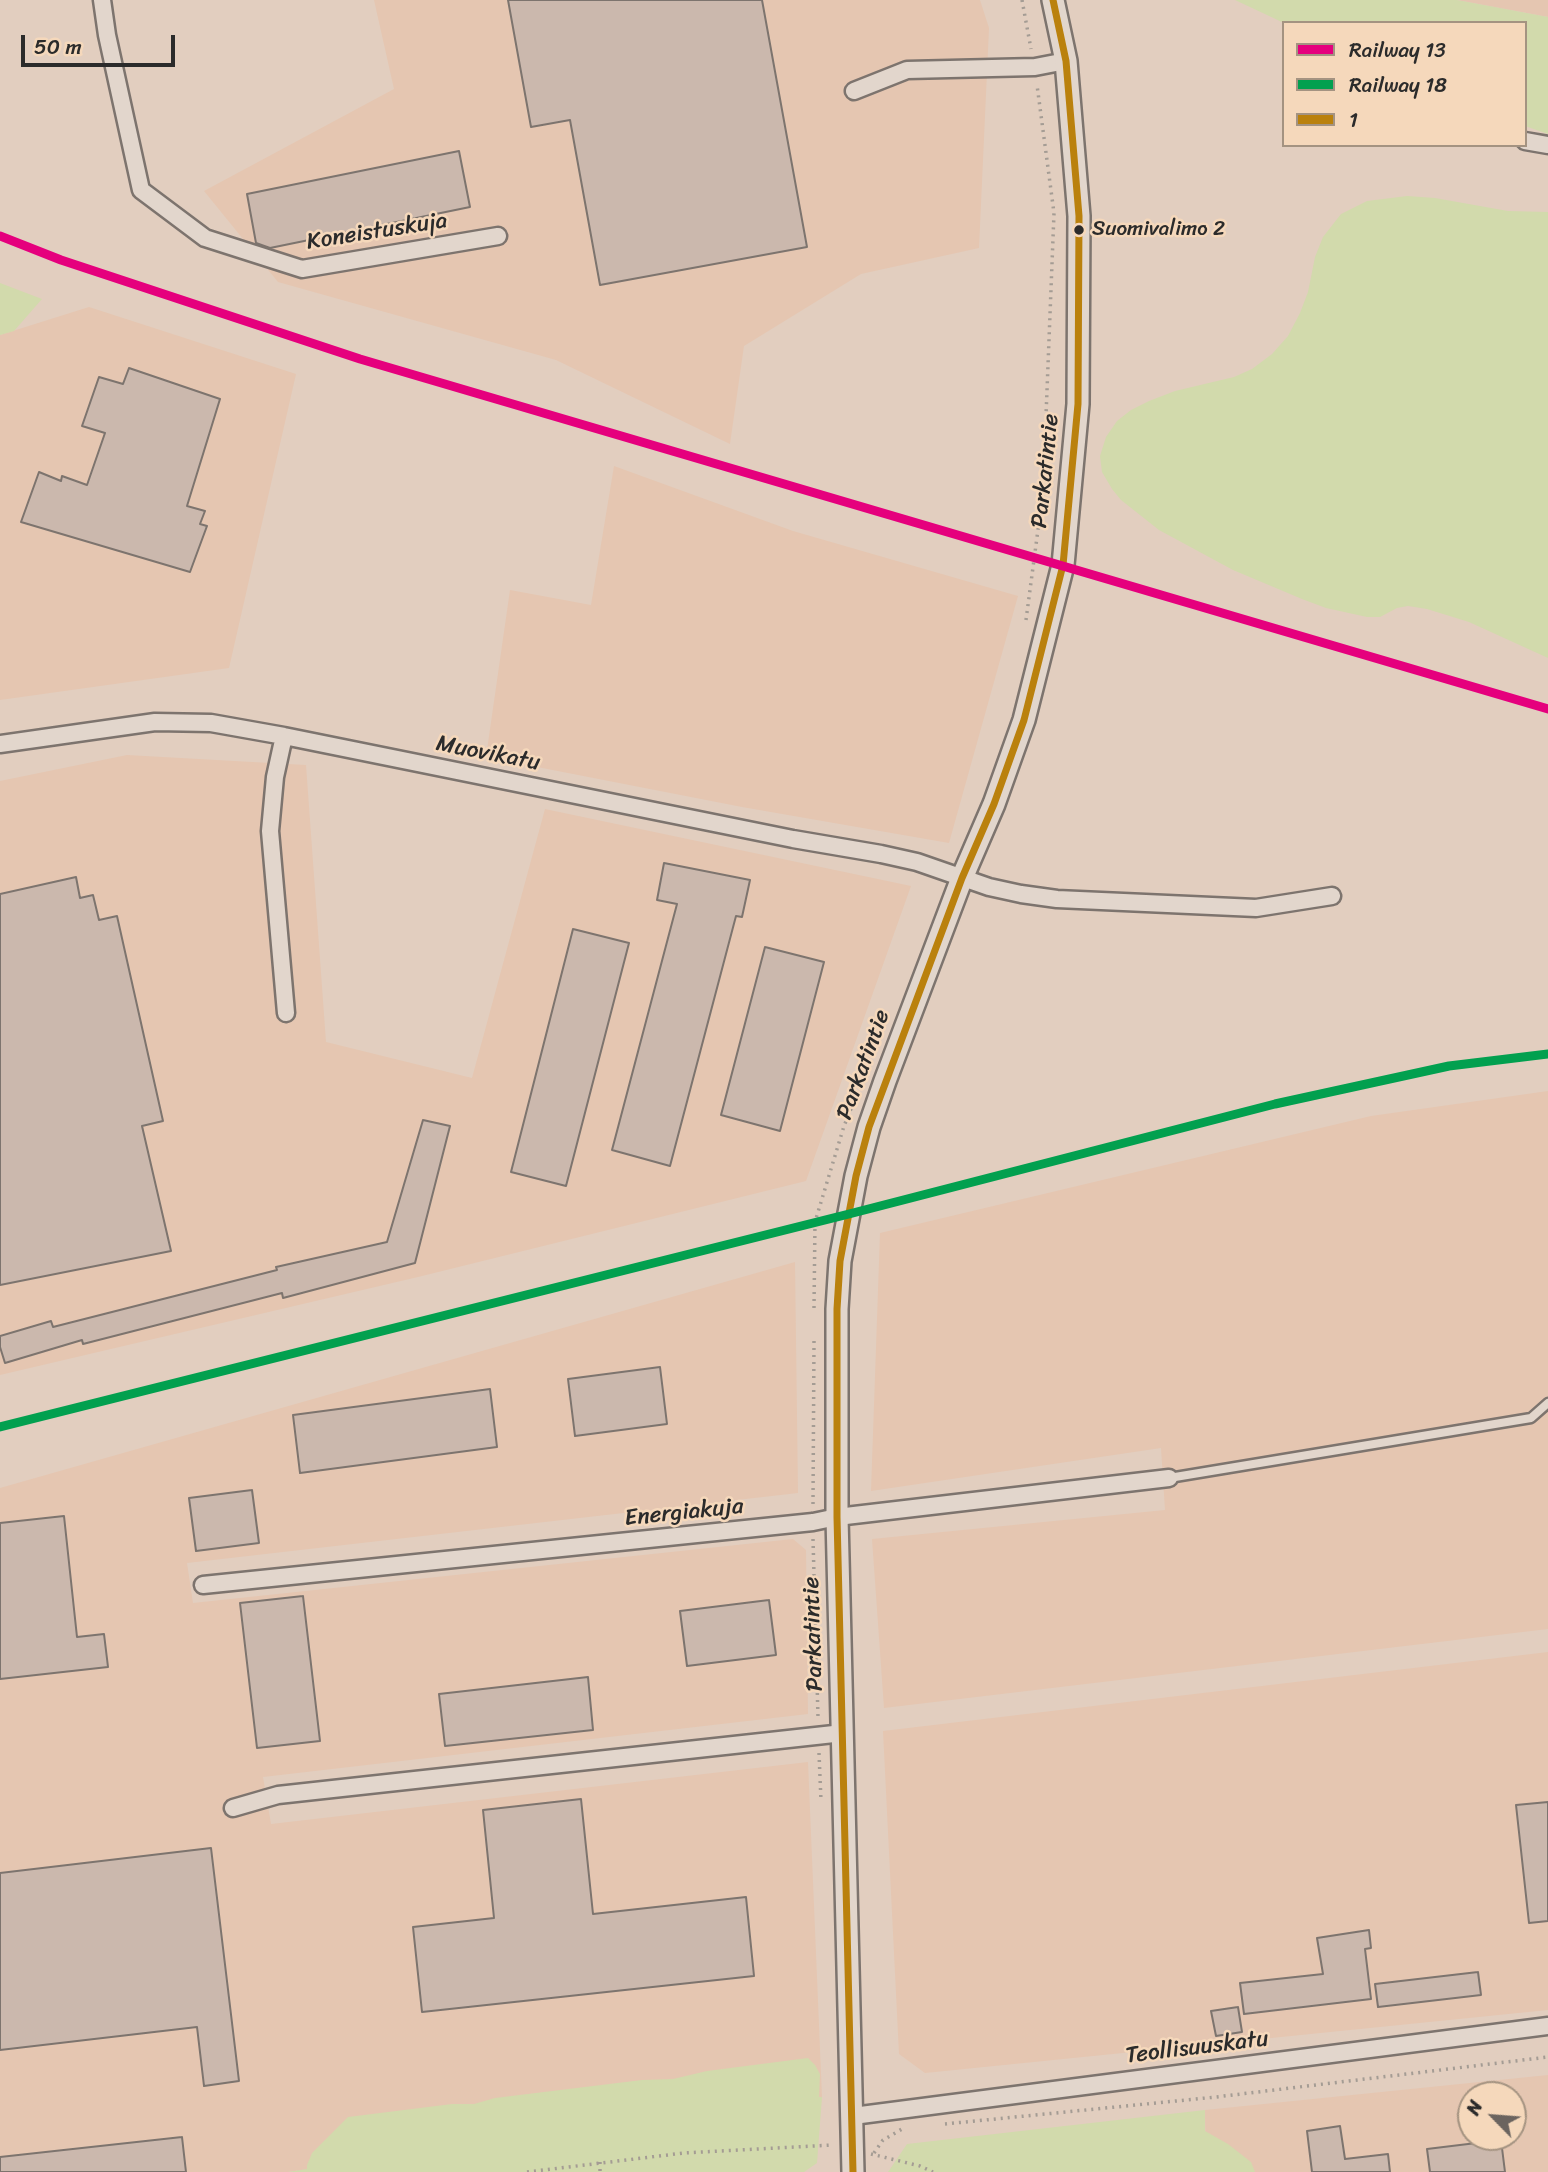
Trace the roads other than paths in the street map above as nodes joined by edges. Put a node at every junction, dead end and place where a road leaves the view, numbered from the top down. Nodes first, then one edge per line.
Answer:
1 (102, 0) edge
2 (1053, 0) edge
3 (1066, 61) junction
4 (854, 91) dead end
5 (1527, 141) edge
6 (1548, 145) edge
7 (498, 236) dead end
8 (284, 736) junction
9 (0, 744) edge
10 (962, 878) junction
11 (1332, 896) dead end
12 (286, 1013) dead end
13 (1548, 1403) edge
14 (1169, 1478) joint
15 (837, 1517) junction
16 (203, 1585) dead end
17 (843, 1733) junction
18 (233, 1808) dead end
19 (1548, 2026) edge
20 (853, 2116) junction
21 (853, 2172) edge

1 - 7 street, Koneistuskuja
2 - 3 street, Parkatintie
3 - 4 street
3 - 10 street, Parkatintie
5 - 6 street
8 - 9 street, Muovikatu
8 - 10 street, Muovikatu
8 - 12 street
10 - 11 street, Muovikatu
10 - 15 street, Parkatintie
13 - 14 lane
14 - 15 street, Energiakuja
15 - 16 street, Energiakuja
15 - 17 street, Parkatintie
17 - 18 street
17 - 20 street, Parkatintie
19 - 20 street, Teollisuuskatu
20 - 21 street, Parkatintie

